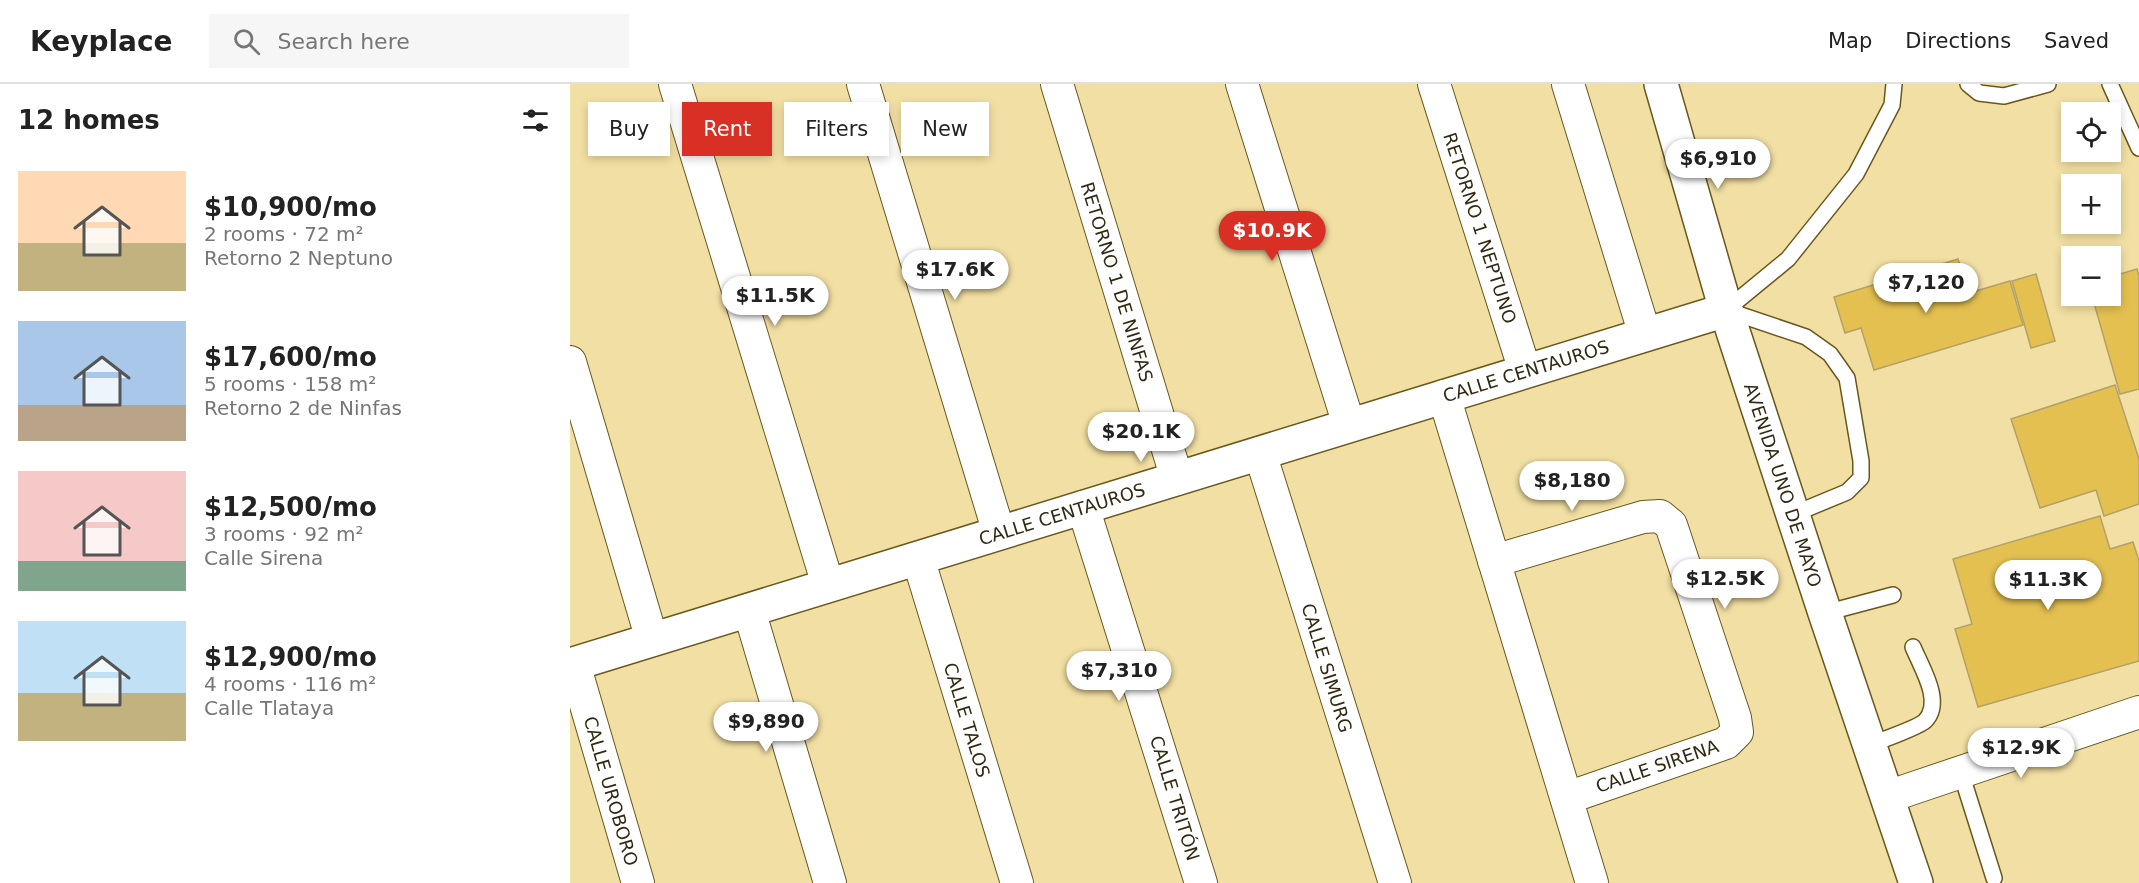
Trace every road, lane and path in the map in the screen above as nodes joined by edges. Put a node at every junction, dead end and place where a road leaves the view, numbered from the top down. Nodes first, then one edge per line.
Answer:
1 (675, 84) edge
2 (863, 84) edge
3 (1058, 84) edge
4 (1242, 84) edge
5 (1434, 84) edge
6 (1568, 84) edge
7 (1661, 84) edge
8 (1894, 84) edge
9 (1968, 84) edge
10 (2048, 84) edge
11 (2110, 84) edge
12 (2139, 148) edge
13 (1726, 310) junction
14 (1645, 335) junction
15 (570, 362) edge
16 (1525, 371) junction
17 (1444, 396) junction
18 (1349, 425) junction
19 (1260, 453) junction
20 (1177, 479) junction
21 (1083, 507) junction
22 (1794, 514) junction
23 (999, 533) junction
24 (918, 558) junction
25 (1494, 561) junction
26 (828, 585) junction
27 (1893, 595) dead end
28 (749, 610) junction
29 (1825, 613) junction
30 (652, 640) junction
31 (1913, 647) dead end
32 (572, 664) edge
33 (2139, 712) edge
34 (1869, 745) junction
35 (1961, 773) junction
36 (1887, 797) junction
37 (1567, 798) junction
38 (1994, 878) dead end
39 (638, 883) edge
40 (831, 883) edge
41 (1017, 883) edge
42 (1201, 883) edge
43 (1395, 883) edge
44 (1592, 883) edge
45 (1916, 883) edge

1 - 26 street
2 - 23 street
3 - 20 street, RETORNO 1 DE NINFAS
4 - 18 street
5 - 16 street, RETORNO 1 NEPTUNO
6 - 14 street
7 - 13 street, AVENIDA UNO DE MAYO
8 - 13 lane
9 - 10 lane
11 - 12 lane
13 - 14 street, CALLE CENTAUROS
13 - 22 street, AVENIDA UNO DE MAYO
13 - 22 lane
14 - 16 street, CALLE CENTAUROS
15 - 30 street
16 - 17 street, CALLE CENTAUROS
17 - 18 street, CALLE CENTAUROS
17 - 25 street
18 - 19 street, CALLE CENTAUROS
19 - 20 street, CALLE CENTAUROS
19 - 43 street, CALLE SIMURG
20 - 21 street, CALLE CENTAUROS
21 - 23 street, CALLE CENTAUROS
21 - 42 street, CALLE TRITÓN
22 - 29 street, AVENIDA UNO DE MAYO
23 - 24 street, CALLE CENTAUROS
24 - 26 street, CALLE CENTAUROS
24 - 41 street, CALLE TALOS
25 - 37 street
25 - 37 street, CALLE SIRENA
26 - 28 street, CALLE CENTAUROS
27 - 29 lane
28 - 30 street, CALLE CENTAUROS
28 - 40 street
29 - 34 street, AVENIDA UNO DE MAYO
30 - 32 street, CALLE CENTAUROS
31 - 34 lane
32 - 39 street, CALLE UROBORO
33 - 35 street
34 - 36 street, AVENIDA UNO DE MAYO
35 - 36 street
35 - 38 lane
36 - 45 street, AVENIDA UNO DE MAYO
37 - 44 street

